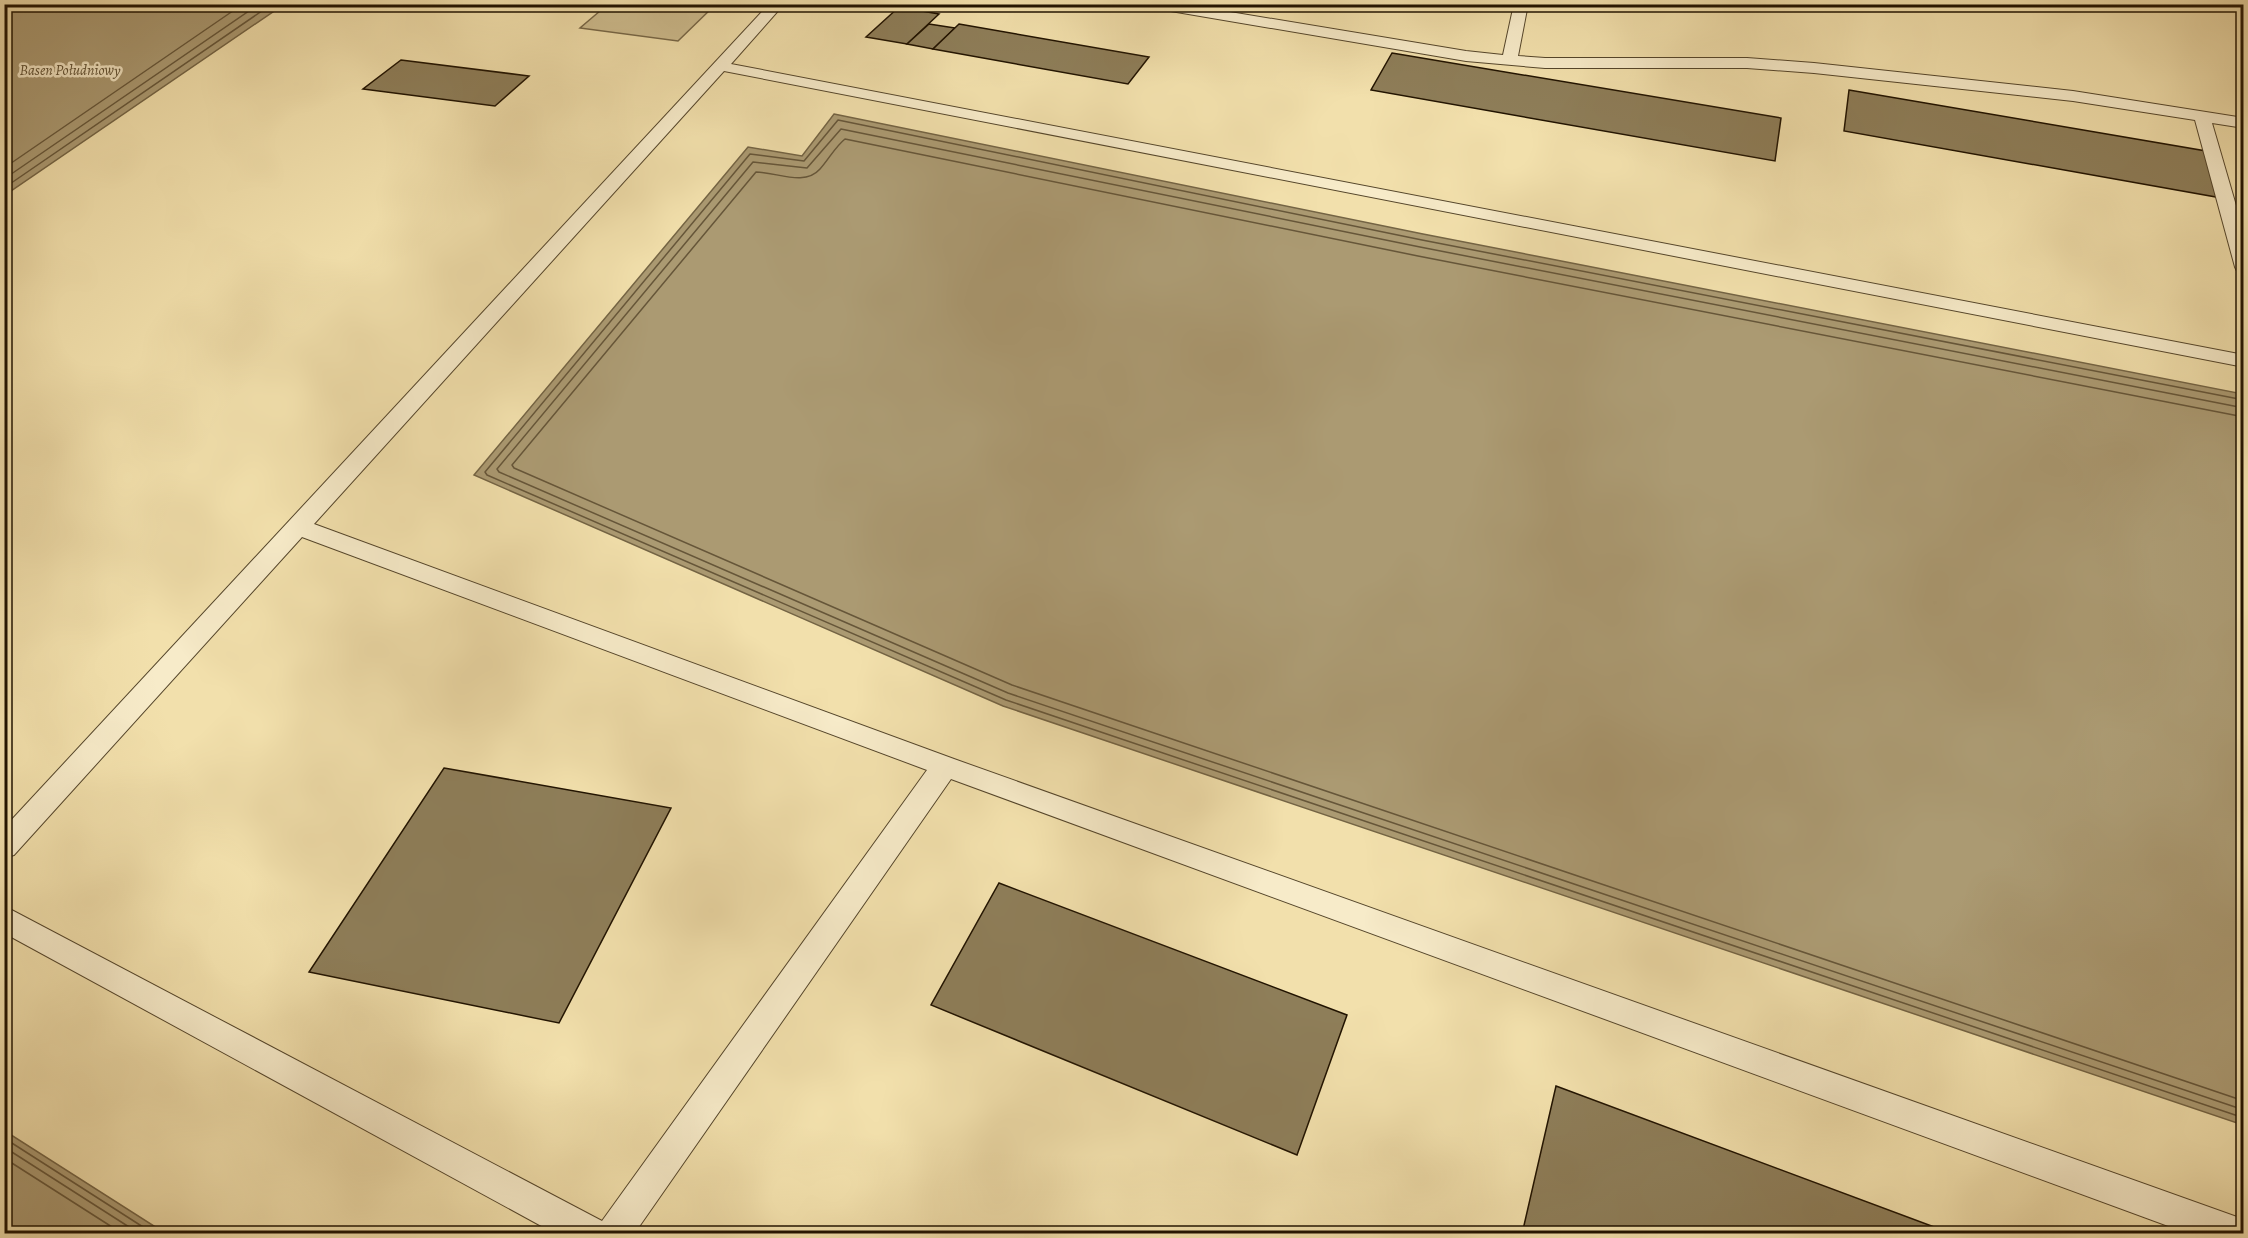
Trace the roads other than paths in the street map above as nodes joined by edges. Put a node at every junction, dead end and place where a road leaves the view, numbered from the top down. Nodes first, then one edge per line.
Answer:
1 (777, 4) edge
2 (1153, 4) edge
3 (1521, 4) edge
4 (1509, 61) junction
5 (720, 66) junction
6 (2202, 117) junction
7 (2244, 123) edge
8 (2244, 267) edge
9 (2244, 361) edge
10 (298, 527) junction
11 (945, 766) junction
12 (4, 847) edge
13 (4, 918) edge
14 (591, 1233) edge
15 (614, 1233) edge
16 (2237, 1233) edge

1 - 5 lane
2 - 4 lane
3 - 4 lane
4 - 6 lane
5 - 9 lane
5 - 10 lane
6 - 7 lane
6 - 8 lane
10 - 11 lane
10 - 12 lane
11 - 15 lane
11 - 16 lane
13 - 14 lane

